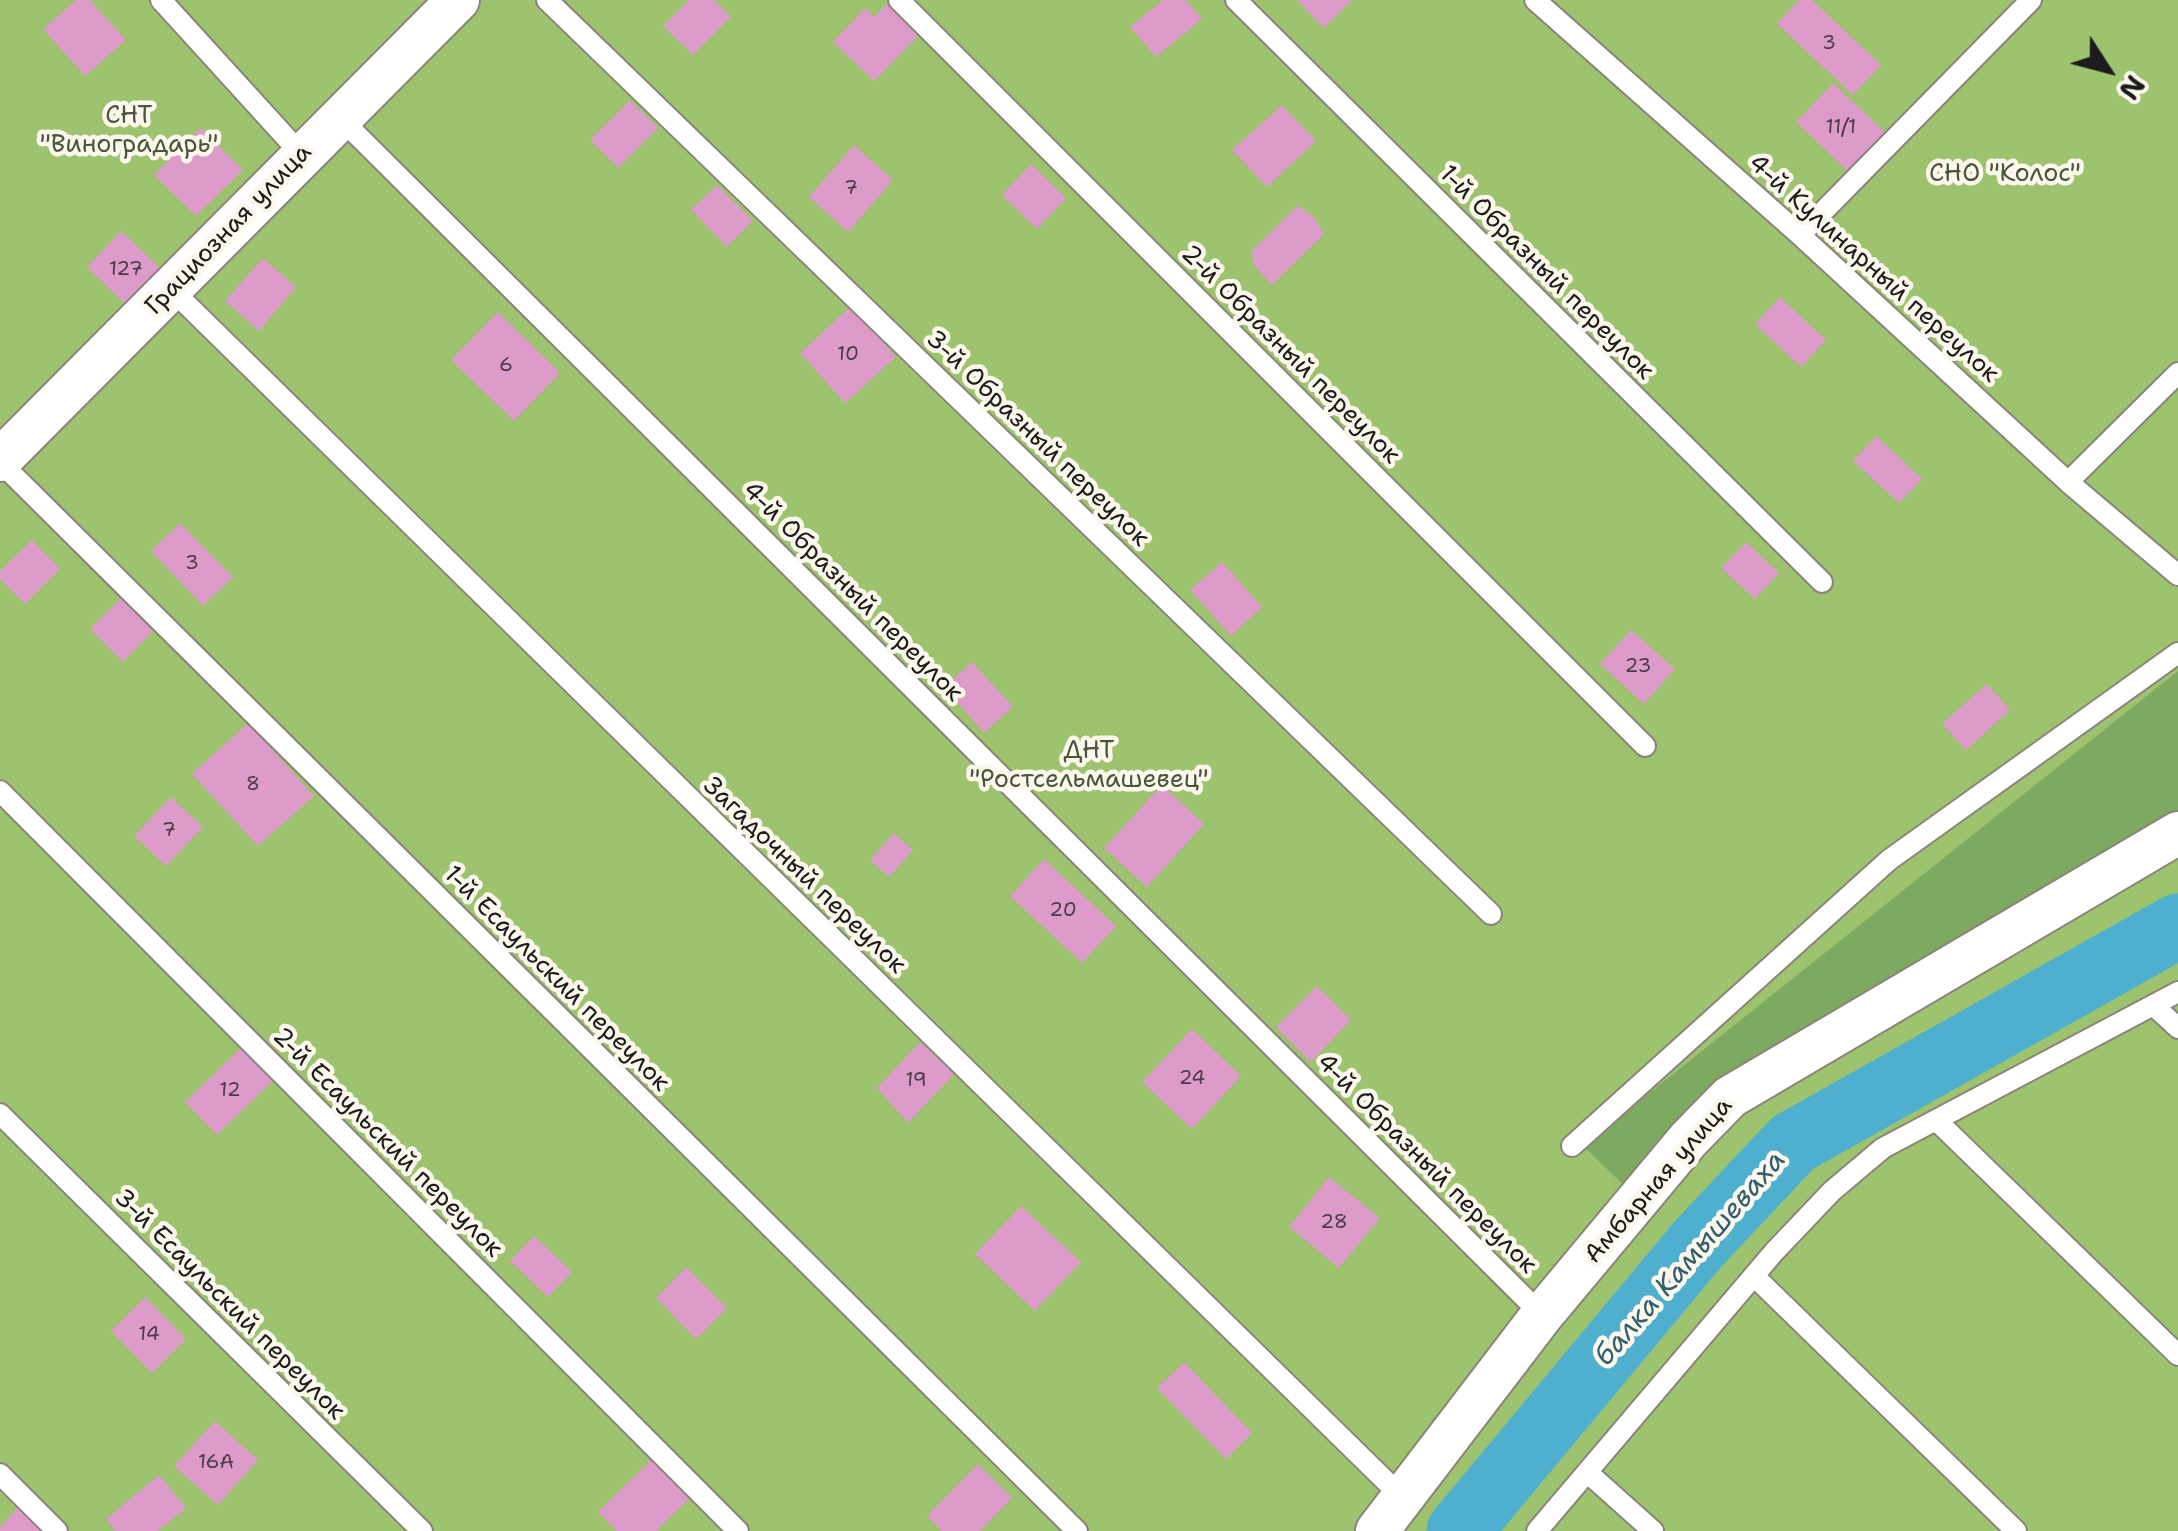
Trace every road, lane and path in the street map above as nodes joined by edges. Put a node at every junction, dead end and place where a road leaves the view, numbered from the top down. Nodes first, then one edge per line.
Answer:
1 (161, 0) edge
2 (458, 0) edge
3 (547, 0) edge
4 (899, 0) edge
5 (1236, 0) edge
6 (1535, 0) edge
7 (2032, 0) edge
8 (339, 117) junction
9 (302, 155) junction
10 (1800, 235) junction
11 (172, 290) junction
12 (2178, 374) edge
13 (0, 462) edge
14 (2068, 482) junction
15 (2178, 575) edge
16 (1822, 582) dead end
17 (2178, 653) edge
18 (1645, 746) dead end
19 (0, 791) edge
20 (2178, 833) edge
21 (1492, 914) dead end
22 (2178, 992) edge
23 (2153, 1005) junction
24 (2178, 1028) edge
25 (0, 1114) edge
26 (1936, 1120) junction
27 (1572, 1146) dead end
28 (1754, 1276) junction
29 (1542, 1315) junction
30 (2178, 1355) edge
31 (1587, 1472) junction
32 (0, 1474) edge
33 (1402, 1497) junction
34 (57, 1531) edge
35 (422, 1531) edge
36 (738, 1531) edge
37 (1077, 1531) edge
38 (1377, 1531) edge
39 (1537, 1531) edge
40 (1653, 1531) edge
41 (2016, 1531) edge

1 - 9 lane
2 - 8 street, Грациозная улица
3 - 21 lane, 3-й Образный переулок
4 - 18 lane, 2-й Образный переулок
5 - 16 lane, 1-й Образный переулок
6 - 10 lane, 4-й Кулинарный переулок
7 - 10 lane
8 - 9 street, Грациозная улица
8 - 29 lane, 4-й Образный переулок
9 - 11 street, Грациозная улица
10 - 14 lane, 4-й Кулинарный переулок
11 - 13 street, Грациозная улица
11 - 33 lane, Загадочный переулок
12 - 14 lane
13 - 37 lane, 1-й Есаульский переулок
14 - 15 lane, 4-й Кулинарный переулок
17 - 27 lane
19 - 36 lane, 2-й Есаульский переулок
20 - 29 street, Амбарная улица
22 - 23 lane
23 - 24 lane
23 - 26 lane
25 - 35 lane, 3-й Есаульский переулок
26 - 28 lane
26 - 30 lane
28 - 31 lane
28 - 41 lane
29 - 33 street, Амбарная улица
31 - 39 lane
31 - 40 lane
32 - 34 lane
33 - 38 street, Амбарная улица

